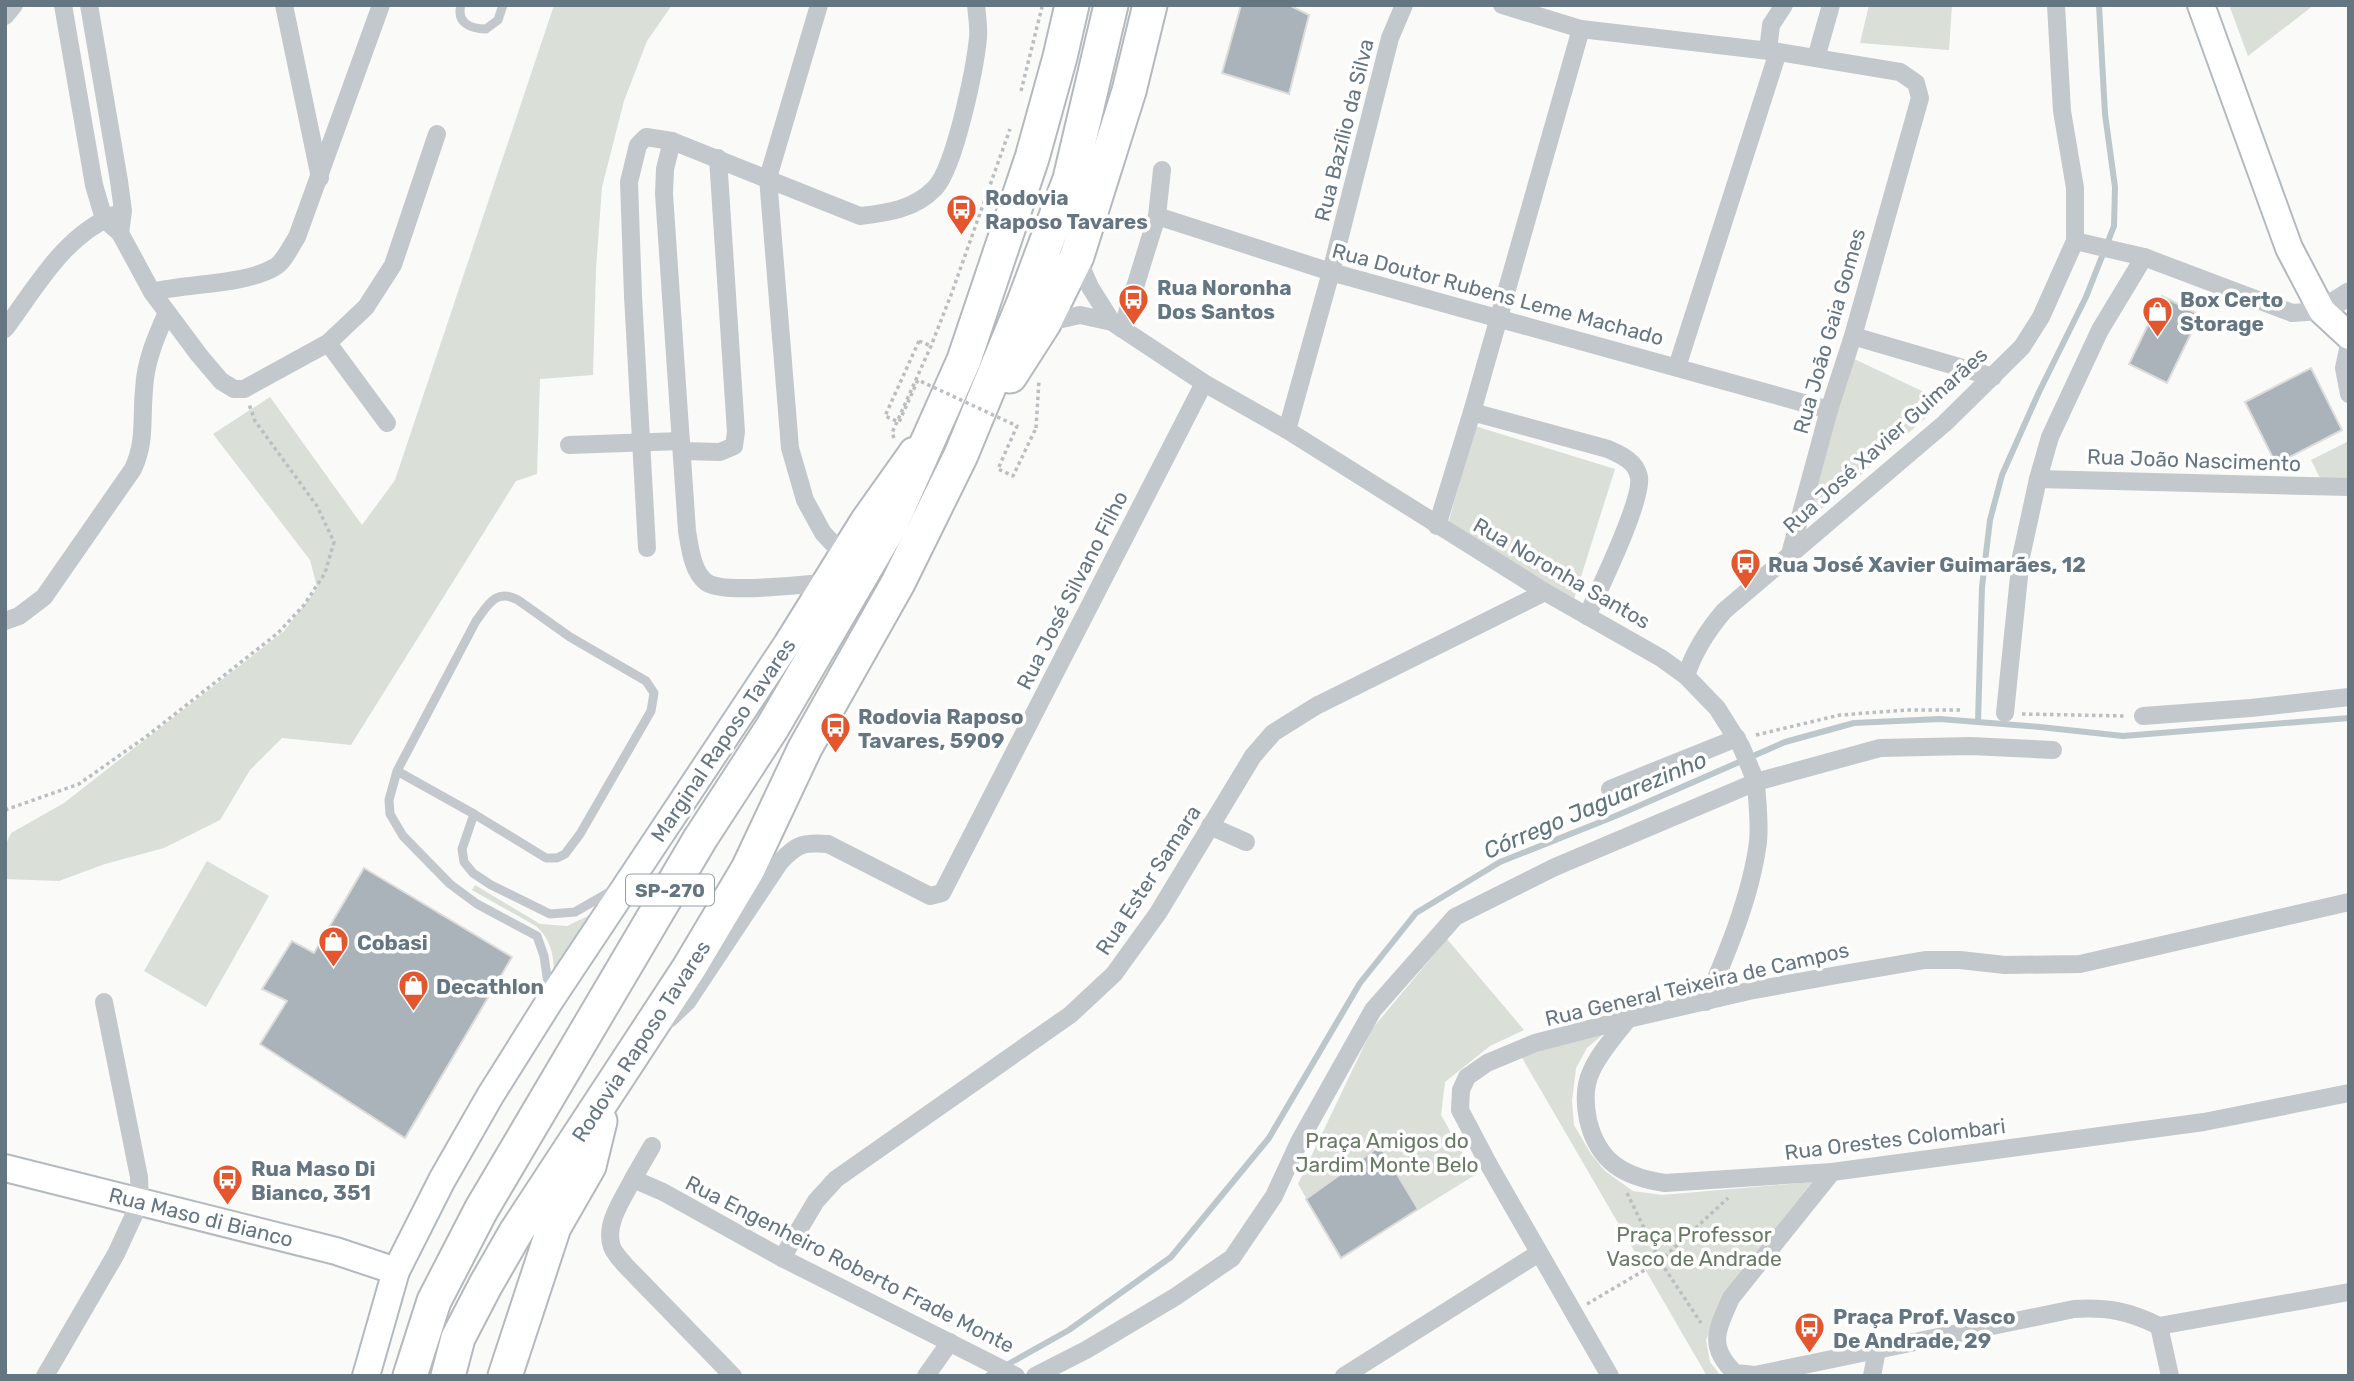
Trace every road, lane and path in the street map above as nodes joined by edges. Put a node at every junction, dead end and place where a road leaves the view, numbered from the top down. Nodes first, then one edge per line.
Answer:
1 (14, 5) edge
2 (63, 5) edge
3 (89, 5) edge
4 (284, 5) edge
5 (381, 5) edge
6 (461, 5) edge
7 (503, 5) edge
8 (819, 5) edge
9 (976, 5) edge
10 (1042, 5) edge
11 (1072, 5) edge
12 (1111, 5) edge
13 (1150, 5) edge
14 (1404, 5) edge
15 (1502, 5) edge
16 (1784, 5) edge
17 (1831, 5) edge
18 (2056, 5) edge
19 (2201, 5) edge
20 (5, 16) edge
21 (1581, 29) junction
22 (1773, 52) junction
23 (1816, 58) junction
24 (1019, 99) dead end
25 (1013, 120) dead end
26 (437, 134) dead end
27 (672, 141) junction
28 (718, 158) junction
29 (1162, 170) dead end
30 (320, 178) junction
31 (768, 178) junction
32 (123, 211) junction
33 (1157, 216) junction
34 (104, 219) junction
35 (120, 233) junction
36 (2080, 242) junction
37 (1077, 256) junction
38 (2144, 257) junction
39 (1331, 272) junction
40 (152, 292) junction
41 (2349, 294) edge
42 (2322, 311) junction
43 (167, 312) junction
44 (1498, 317) junction
45 (1044, 323) junction
46 (1117, 325) junction
47 (5, 329) edge
48 (1853, 336) junction
49 (2349, 336) edge
50 (328, 344) junction
51 (2349, 345) edge
52 (931, 346) junction
53 (1677, 367) junction
54 (1993, 377) junction
55 (1204, 383) junction
56 (249, 386) junction
57 (2349, 394) edge
58 (942, 410) junction
59 (1829, 410) junction
60 (1472, 412) junction
61 (387, 424) dead end
62 (1036, 428) dead end
63 (1287, 429) junction
64 (641, 443) junction
65 (569, 445) dead end
66 (681, 446) junction
67 (910, 455) junction
68 (961, 455) junction
69 (2038, 478) junction
70 (2349, 487) edge
71 (1437, 526) junction
72 (647, 548) dead end
73 (843, 554) junction
74 (1790, 554) junction
75 (825, 583) junction
76 (1545, 592) junction
77 (1587, 615) junction
78 (5, 621) edge
79 (1686, 676) junction
80 (2349, 697) edge
81 (1962, 710) dead end
82 (2006, 713) joint
83 (2143, 716) joint
84 (1739, 742) junction
85 (2053, 750) dead end
86 (397, 771) junction
87 (1755, 778) junction
88 (1610, 789) dead end
89 (5, 810) edge
90 (474, 814) junction
91 (1210, 826) junction
92 (1246, 842) dead end
93 (631, 879) junction
94 (2349, 902) edge
95 (104, 1002) dead end
96 (549, 1002) junction
97 (1706, 1002) junction
98 (1628, 1019) junction
99 (639, 1045) junction
100 (608, 1091) junction
101 (2349, 1093) edge
102 (652, 1146) dead end
103 (5, 1168) edge
104 (1832, 1172) junction
105 (1750, 1178) junction
106 (633, 1179) junction
107 (1629, 1200) dead end
108 (140, 1202) junction
109 (1539, 1253) junction
110 (782, 1258) junction
111 (1660, 1261) junction
112 (396, 1271) junction
113 (2349, 1292) edge
114 (1573, 1312) junction
115 (2159, 1326) junction
116 (950, 1342) junction
117 (1716, 1345) junction
118 (1877, 1350) junction
119 (1013, 1374) edge
120 (45, 1376) edge
121 (366, 1376) edge
122 (410, 1376) edge
123 (448, 1376) edge
124 (505, 1376) edge
125 (733, 1376) edge
126 (926, 1376) edge
127 (1035, 1376) edge
128 (1344, 1376) edge
129 (1611, 1376) edge
130 (1872, 1376) edge
131 (2170, 1376) edge

1 - 20 street
2 - 34 street
3 - 32 street
4 - 30 street
5 - 30 street
6 - 7 lane
8 - 31 street
9 - 31 street
10 - 24 path
11 - 58 highway, SP-270
12 - 68 highway, Rodovia Raposo Tavares / SP-270
13 - 37 highway
14 - 39 street, Rua Bazílio da Silva
15 - 21 street
16 - 22 street
17 - 23 street
18 - 36 street, Rua José Xavier Guimarães
19 - 42 main road
21 - 22 street
21 - 44 street
22 - 23 street
22 - 53 street
23 - 48 street, Rua João Gaia Gomes
25 - 52 path
26 - 50 street
27 - 28 street
27 - 64 street
27 - 66 street
28 - 31 street
28 - 66 street
29 - 33 street
30 - 40 street
31 - 73 street
32 - 34 street
32 - 35 street
33 - 39 street, Rua Doutor Rubens Leme Machado
33 - 46 street
34 - 35 street
34 - 47 street
35 - 40 street
36 - 38 street
36 - 54 street, Rua José Xavier Guimarães
37 - 45 highway
37 - 46 street, Rua Noronha Santos
38 - 42 street
38 - 69 street
39 - 44 street, Rua Doutor Rubens Leme Machado
39 - 63 street, Rua Bazílio da Silva
40 - 43 street
41 - 42 street
42 - 49 main road
43 - 56 street
43 - 78 street
44 - 53 street, Rua Doutor Rubens Leme Machado
44 - 60 street
45 - 46 street, Rua Noronha Santos
45 - 68 highway
46 - 55 street, Rua Noronha Santos
48 - 54 street
48 - 59 street, Rua João Gaia Gomes
50 - 56 street
50 - 61 street
51 - 57 street
52 - 62 path, bridge
52 - 67 path
53 - 59 street, Rua Doutor Rubens Leme Machado
54 - 74 street, Rua José Xavier Guimarães
55 - 63 street, Rua Noronha Santos
55 - 99 street, Rua José Silvano Filho
56 - 89 path
58 - 67 main road, Marginal Raposo Tavares
58 - 122 highway, SP-270
59 - 74 street, Rua João Gaia Gomes
60 - 71 street
60 - 77 street
63 - 71 street, Rua Noronha Santos
64 - 65 street
64 - 66 street
64 - 72 street
66 - 75 street
67 - 73 main road, Marginal Raposo Tavares
68 - 99 highway, Rodovia Raposo Tavares / SP-270
69 - 70 street, Rua João Nascimento
69 - 82 street
71 - 76 street, Rua Noronha Santos
73 - 75 main road, Marginal Raposo Tavares
74 - 79 street, Rua José Xavier Guimarães
75 - 93 main road, Marginal Raposo Tavares
76 - 77 street, Rua Noronha Santos
76 - 91 street, Rua Ester Samara
77 - 79 street, Rua Noronha Santos
79 - 84 street, Rua Noronha Santos
80 - 83 street
81 - 84 path
82 - 83 path
84 - 87 street, Rua Noronha Santos
84 - 88 street
85 - 87 street
86 - 90 lane
86 - 90 lane
86 - 96 lane
87 - 97 street, Rua Noronha Santos
87 - 127 street
90 - 93 lane
91 - 92 street
91 - 110 street, Rua Ester Samara
93 - 96 main road, Marginal Raposo Tavares
94 - 97 street, Rua General Teixeira de Campos
95 - 108 street
96 - 112 main road, Marginal Raposo Tavares
97 - 98 street, Rua General Teixeira de Campos
98 - 105 street, Rua Orestes Colombari
98 - 109 street, Rua General Teixeira de Campos
99 - 100 highway, Rodovia Raposo Tavares / SP-270
100 - 123 highway, Rodovia Raposo Tavares / SP-270
100 - 124 highway
101 - 104 street, Rua Orestes Colombari
102 - 106 street
103 - 108 main road, Rua Maso di Bianco
104 - 105 street, Rua Orestes Colombari
104 - 117 street
105 - 111 path
106 - 110 street, Rua Engenheiro Roberto Frade Monte
106 - 125 street
107 - 111 path
108 - 112 main road, Rua Maso di Bianco
108 - 120 street
109 - 114 street
109 - 128 street
110 - 116 street, Rua Engenheiro Roberto Frade Monte
111 - 114 path
111 - 117 path
112 - 121 main road, Marginal Raposo Tavares
113 - 115 street
114 - 129 street
115 - 118 street
115 - 131 street
116 - 119 street, Rua Engenheiro Roberto Frade Monte
116 - 126 street
117 - 118 street
118 - 130 street

